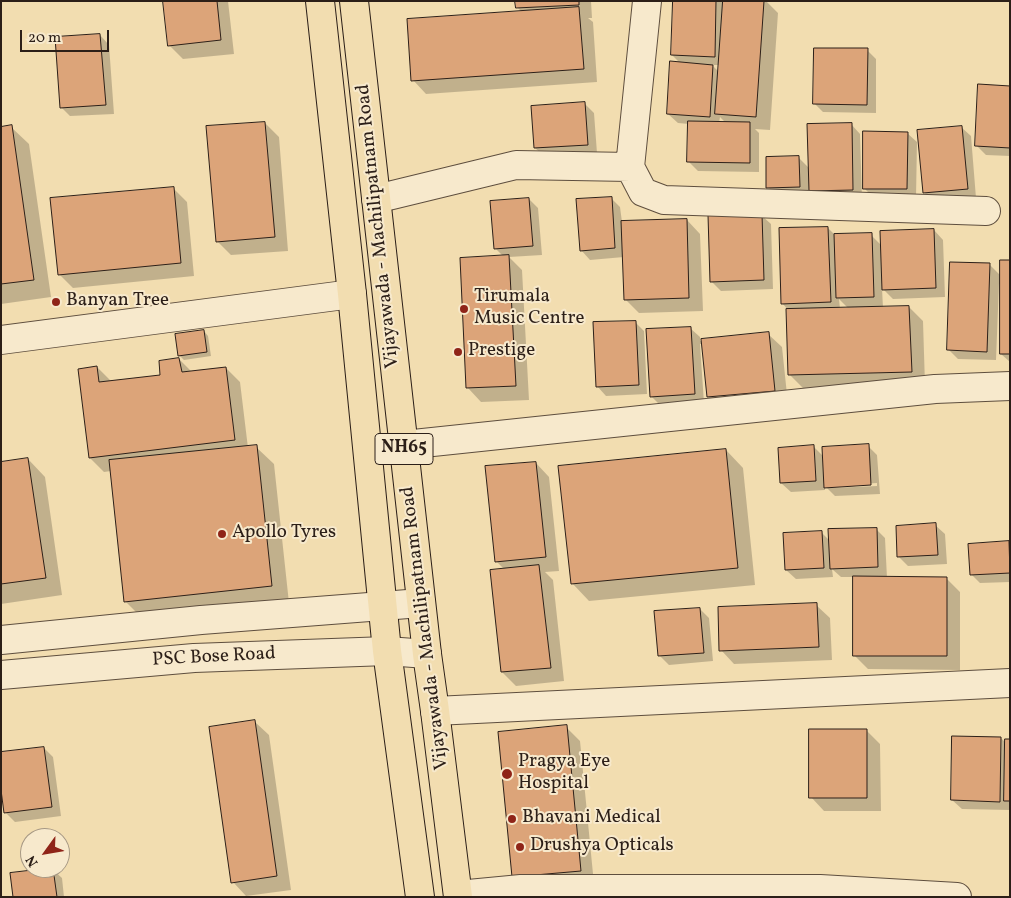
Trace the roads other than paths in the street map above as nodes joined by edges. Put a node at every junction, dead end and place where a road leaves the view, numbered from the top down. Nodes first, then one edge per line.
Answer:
1 (320, 1) edge
2 (354, 1) edge
3 (647, 1) edge
4 (630, 167) junction
5 (376, 200) junction
6 (986, 212) dead end
7 (352, 294) junction
8 (1, 340) edge
9 (1010, 386) edge
10 (404, 445) junction
11 (421, 603) junction
12 (382, 607) junction
13 (1, 640) edge
14 (387, 651) junction
15 (426, 654) junction
16 (1, 675) edge
17 (1010, 683) edge
18 (435, 711) junction
19 (458, 896) edge
20 (420, 897) edge
21 (956, 897) edge

1 - 7 highway, Vijayawada - Machilipatnam Road / NH65
2 - 5 highway, Vijayawada - Machilipatnam Road / NH65
3 - 4 street
4 - 5 street
4 - 6 street
5 - 10 highway, Vijayawada - Machilipatnam Road / NH65
7 - 8 street
7 - 12 highway, Vijayawada - Machilipatnam Road / NH65
9 - 10 street
10 - 11 highway, Vijayawada - Machilipatnam Road / NH65
11 - 12 street, PSC Bose Road
11 - 15 highway, Vijayawada - Machilipatnam Road / NH65
12 - 13 street, PSC Bose Road
12 - 14 highway, Vijayawada - Machilipatnam Road / NH65
14 - 15 street, PSC Bose Road
14 - 16 street, PSC Bose Road
14 - 20 highway, Vijayawada - Machilipatnam Road / NH65
15 - 18 highway, Vijayawada - Machilipatnam Road / NH65
17 - 18 street
18 - 19 highway, Vijayawada - Machilipatnam Road / NH65
19 - 21 street

